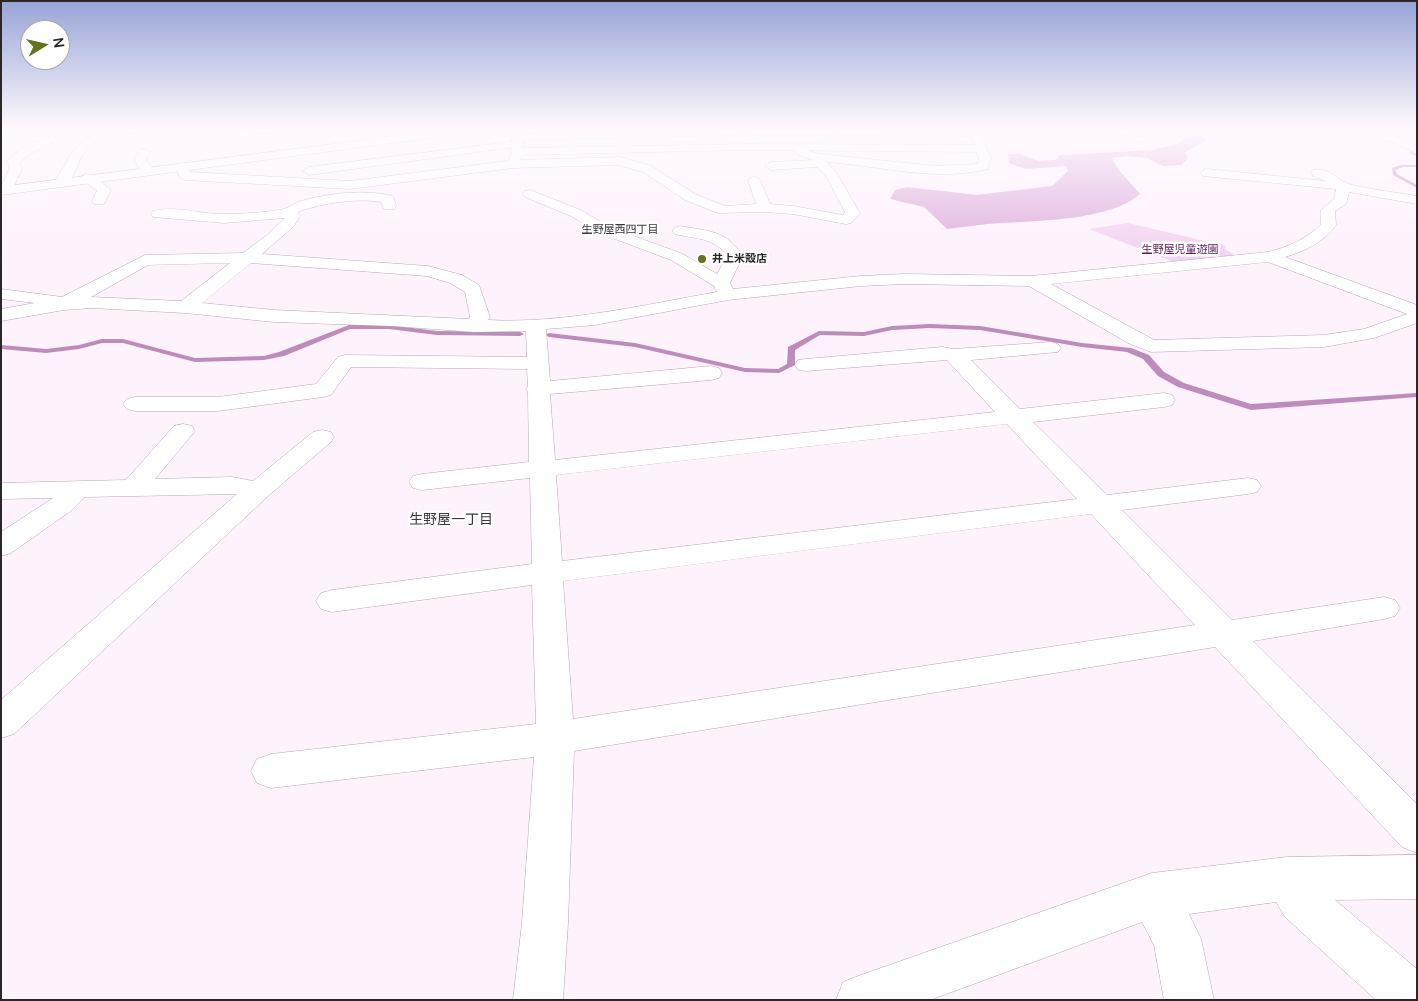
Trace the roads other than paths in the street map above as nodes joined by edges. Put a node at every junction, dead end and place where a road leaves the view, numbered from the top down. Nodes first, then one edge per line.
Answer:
1 (12, 176) edge
2 (66, 176) edge
3 (103, 176) edge
4 (185, 176) edge
5 (280, 176) edge
6 (389, 176) edge
7 (657, 176) edge
8 (832, 176) edge
9 (1235, 176) edge
10 (1327, 176) edge
11 (86, 178) junction
12 (247, 180) junction
13 (754, 180) dead end
14 (62, 182) junction
15 (1341, 186) junction
16 (4, 190) edge
17 (530, 194) dead end
18 (1417, 200) edge
19 (99, 201) dead end
20 (389, 206) dead end
21 (764, 208) junction
22 (287, 213) junction
23 (158, 214) dead end
24 (680, 231) dead end
25 (1269, 257) junction
26 (247, 258) junction
27 (1032, 281) junction
28 (724, 289) junction
29 (1, 294) edge
30 (64, 304) junction
31 (185, 307) junction
32 (1417, 311) edge
33 (1, 315) edge
34 (1417, 318) edge
35 (474, 326) junction
36 (536, 326) junction
37 (1051, 348) dead end
38 (954, 355) junction
39 (806, 365) dead end
40 (711, 373) dead end
41 (537, 376) junction
42 (1164, 400) dead end
43 (135, 404) dead end
44 (1014, 416) junction
45 (182, 431) dead end
46 (322, 437) dead end
47 (542, 467) junction
48 (422, 482) dead end
49 (134, 486) junction
50 (1248, 486) dead end
51 (78, 489) junction
52 (258, 490) junction
53 (1, 491) edge
54 (1098, 504) junction
55 (1, 546) edge
56 (546, 573) junction
57 (332, 602) dead end
58 (1384, 608) dead end
59 (1224, 632) junction
60 (1, 723) edge
61 (555, 738) junction
62 (271, 771) dead end
63 (1417, 833) edge
64 (1287, 878) junction
65 (1417, 878) edge
66 (1152, 896) junction
67 (865, 999) edge
68 (538, 1000) edge
69 (1189, 1000) edge
70 (1414, 1000) edge

1 - 16 street
2 - 14 street
3 - 11 street
4 - 12 street
5 - 12 street
6 - 12 street
7 - 21 street
8 - 21 street
9 - 15 street
10 - 15 street
11 - 14 street
11 - 19 street
13 - 21 street
14 - 16 street
15 - 18 street
15 - 25 street
17 - 28 street
20 - 22 street
22 - 23 street
22 - 26 street
24 - 28 street
25 - 27 street
25 - 32 street
26 - 30 street
26 - 31 street
26 - 35 street
27 - 28 street
27 - 34 street
28 - 36 street
29 - 30 street
30 - 31 street
30 - 33 street
31 - 35 street
35 - 36 street
36 - 41 street
37 - 38 street
38 - 39 street
38 - 44 street
40 - 41 street
41 - 43 street
41 - 47 street
42 - 44 street
44 - 47 street
44 - 54 street
45 - 49 street
46 - 52 street
47 - 48 street
47 - 56 street
49 - 51 street
49 - 52 street
50 - 54 street
51 - 53 street
51 - 55 street
52 - 60 street
54 - 56 street
54 - 59 street
56 - 57 street
56 - 61 street
58 - 59 street
59 - 61 street
59 - 63 street
61 - 62 street
61 - 68 street
64 - 65 street
64 - 66 street
64 - 70 street
66 - 67 street
66 - 69 street

